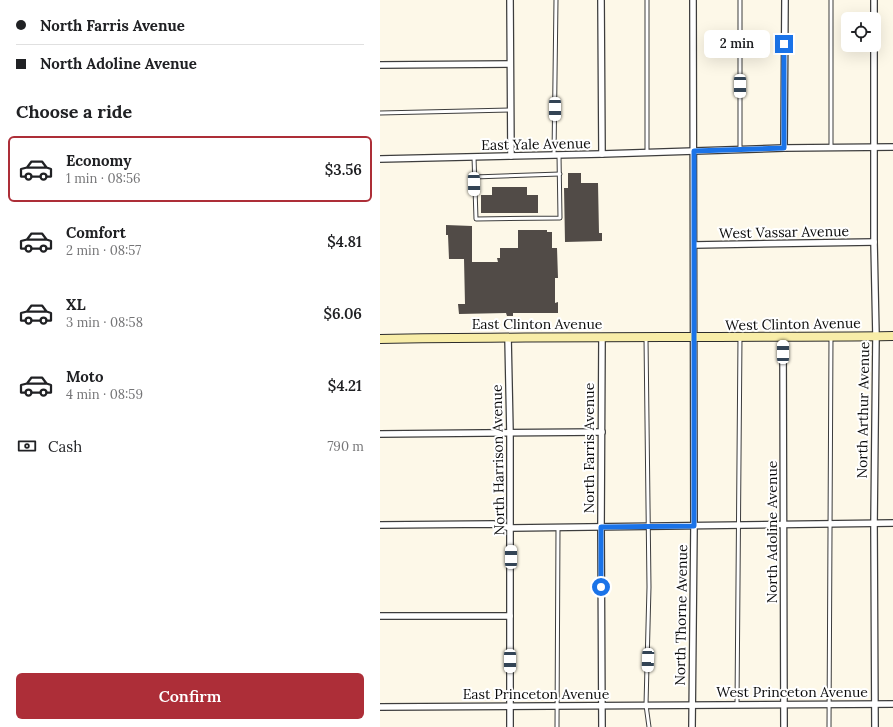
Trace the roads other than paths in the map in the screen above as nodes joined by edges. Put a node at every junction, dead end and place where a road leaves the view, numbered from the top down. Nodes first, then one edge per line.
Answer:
1 (510, 0) edge
2 (556, 0) edge
3 (601, 0) edge
4 (647, 0) edge
5 (694, 0) edge
6 (740, 0) edge
7 (785, 0) edge
8 (831, 0) edge
9 (874, 0) edge
10 (874, 12) edge
11 (874, 52) edge
12 (510, 64) junction
13 (380, 65) edge
14 (510, 110) junction
15 (380, 113) edge
16 (874, 147) junction
17 (893, 147) edge
18 (784, 148) junction
19 (831, 148) junction
20 (740, 150) junction
21 (694, 151) junction
22 (647, 153) junction
23 (602, 154) junction
24 (557, 155) junction
25 (511, 156) junction
26 (474, 157) junction
27 (380, 159) edge
28 (560, 174) junction
29 (474, 177) junction
30 (874, 242) junction
31 (694, 245) junction
32 (602, 336) junction
33 (831, 336) junction
34 (876, 336) junction
35 (893, 336) edge
36 (508, 337) junction
37 (740, 337) junction
38 (783, 337) junction
39 (646, 338) junction
40 (694, 338) junction
41 (380, 339) edge
42 (510, 432) junction
43 (602, 432) junction
44 (380, 434) edge
45 (893, 523) edge
46 (784, 524) junction
47 (830, 524) junction
48 (874, 524) junction
49 (380, 525) edge
50 (739, 525) junction
51 (648, 526) junction
52 (694, 526) junction
53 (601, 527) junction
54 (511, 528) junction
55 (558, 528) junction
56 (380, 616) edge
57 (510, 616) junction
58 (784, 704) junction
59 (828, 704) junction
60 (875, 704) junction
61 (893, 704) edge
62 (646, 705) junction
63 (692, 705) junction
64 (737, 705) junction
65 (510, 706) junction
66 (557, 706) junction
67 (603, 706) junction
68 (380, 708) edge
69 (510, 727) edge
70 (557, 727) edge
71 (602, 727) edge
72 (649, 727) edge
73 (692, 727) edge
74 (784, 727) edge
75 (829, 727) edge
76 (875, 727) edge

1 - 12 street
2 - 24 lane
3 - 23 street
4 - 22 lane
5 - 21 street, North Thorne Avenue
6 - 20 lane
7 - 18 street
8 - 19 lane
9 - 10 street
11 - 16 street, North Arthur Avenue
12 - 13 street
12 - 14 street
14 - 15 lane
14 - 25 street
16 - 17 street, East Yale Avenue
16 - 19 street, East Yale Avenue
16 - 30 street, North Arthur Avenue
18 - 19 street, East Yale Avenue
18 - 20 street, East Yale Avenue
20 - 21 street, East Yale Avenue
21 - 22 street, East Yale Avenue
21 - 31 street, North Thorne Avenue
22 - 23 street, East Yale Avenue
23 - 24 street, East Yale Avenue
24 - 25 street, East Yale Avenue
24 - 28 lane
25 - 26 street, East Yale Avenue
26 - 27 street, East Yale Avenue
26 - 29 lane
28 - 29 lane
28 - 29 lane
30 - 31 street, West Vassar Avenue
30 - 34 street, North Arthur Avenue
31 - 40 street, North Thorne Avenue
32 - 36 main road, East Clinton Avenue
32 - 39 main road, East Clinton Avenue
32 - 43 street, North Farris Avenue
33 - 34 main road, West Clinton Avenue
33 - 38 main road, West Clinton Avenue
33 - 47 lane
34 - 35 main road, West Clinton Avenue
34 - 48 street, North Arthur Avenue
36 - 41 main road, East Clinton Avenue
36 - 42 street, North Harrison Avenue
37 - 38 main road, West Clinton Avenue
37 - 40 main road, West Clinton Avenue
37 - 50 lane
38 - 46 street, North Adoline Avenue
39 - 40 main road, East Clinton Avenue
39 - 51 lane
40 - 52 street, North Thorne Avenue
42 - 43 street
42 - 44 street
42 - 54 street, North Harrison Avenue
43 - 53 street, North Farris Avenue
45 - 48 street
46 - 47 street
46 - 50 street
46 - 58 street, North Adoline Avenue
47 - 48 street
47 - 59 lane
48 - 60 street, North Arthur Avenue
49 - 54 street
50 - 52 street
50 - 64 lane
51 - 52 street
51 - 53 street
51 - 62 lane
52 - 63 street, North Thorne Avenue
53 - 55 street
53 - 67 street, North Farris Avenue
54 - 55 street
54 - 57 street, North Harrison Avenue
55 - 66 lane
56 - 57 street
57 - 65 street, North Harrison Avenue
58 - 59 street, West Princeton Avenue
58 - 64 street, West Princeton Avenue
58 - 74 street, North Adoline Avenue
59 - 60 street, West Princeton Avenue
59 - 75 lane
60 - 61 street, West Princeton Avenue
60 - 76 street, North Arthur Avenue
62 - 63 street, East Princeton Avenue
62 - 67 street, East Princeton Avenue
62 - 72 lane
63 - 64 street, West Princeton Avenue
63 - 73 street, North Thorne Avenue
65 - 66 street, East Princeton Avenue
65 - 68 street, East Princeton Avenue
65 - 69 street, North Harrison Avenue
66 - 67 street, East Princeton Avenue
66 - 70 lane
67 - 71 street, North Farris Avenue

